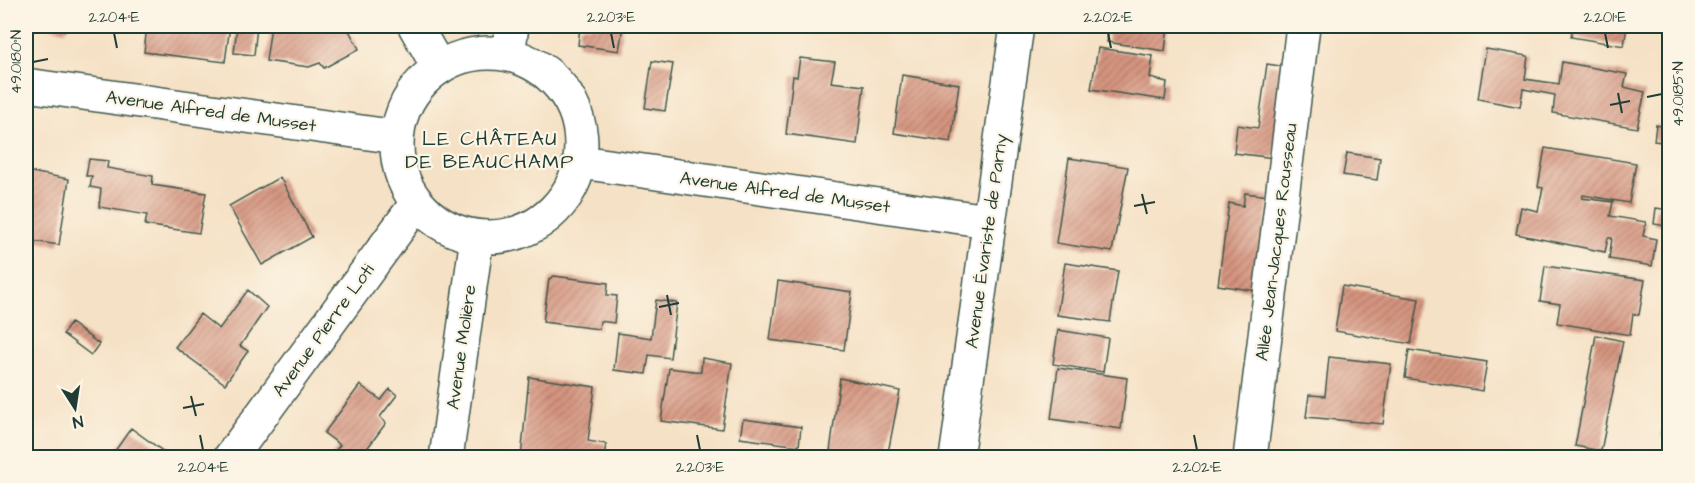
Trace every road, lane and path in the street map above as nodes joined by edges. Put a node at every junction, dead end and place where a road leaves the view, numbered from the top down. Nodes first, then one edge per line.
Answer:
1 (415, 26) edge
2 (1017, 26) edge
3 (1303, 26) edge
4 (510, 40) edge
5 (439, 68) junction
6 (26, 85) edge
7 (397, 137) junction
8 (581, 162) junction
9 (417, 203) junction
10 (988, 221) junction
11 (477, 237) junction
12 (230, 458) edge
13 (446, 458) edge
14 (956, 458) edge
15 (1250, 458) edge

1 - 5 street
2 - 10 street, Avenue Évariste de Parny
3 - 15 street, Allée Jean-Jacques Rousseau
4 - 5 street
4 - 8 street
5 - 7 street
6 - 7 street, Avenue Alfred de Musset
7 - 9 street
8 - 10 street, Avenue Alfred de Musset
8 - 11 street
9 - 11 street
9 - 12 street, Avenue Pierre Loti
10 - 14 street, Avenue Évariste de Parny
11 - 13 street, Avenue Molière

